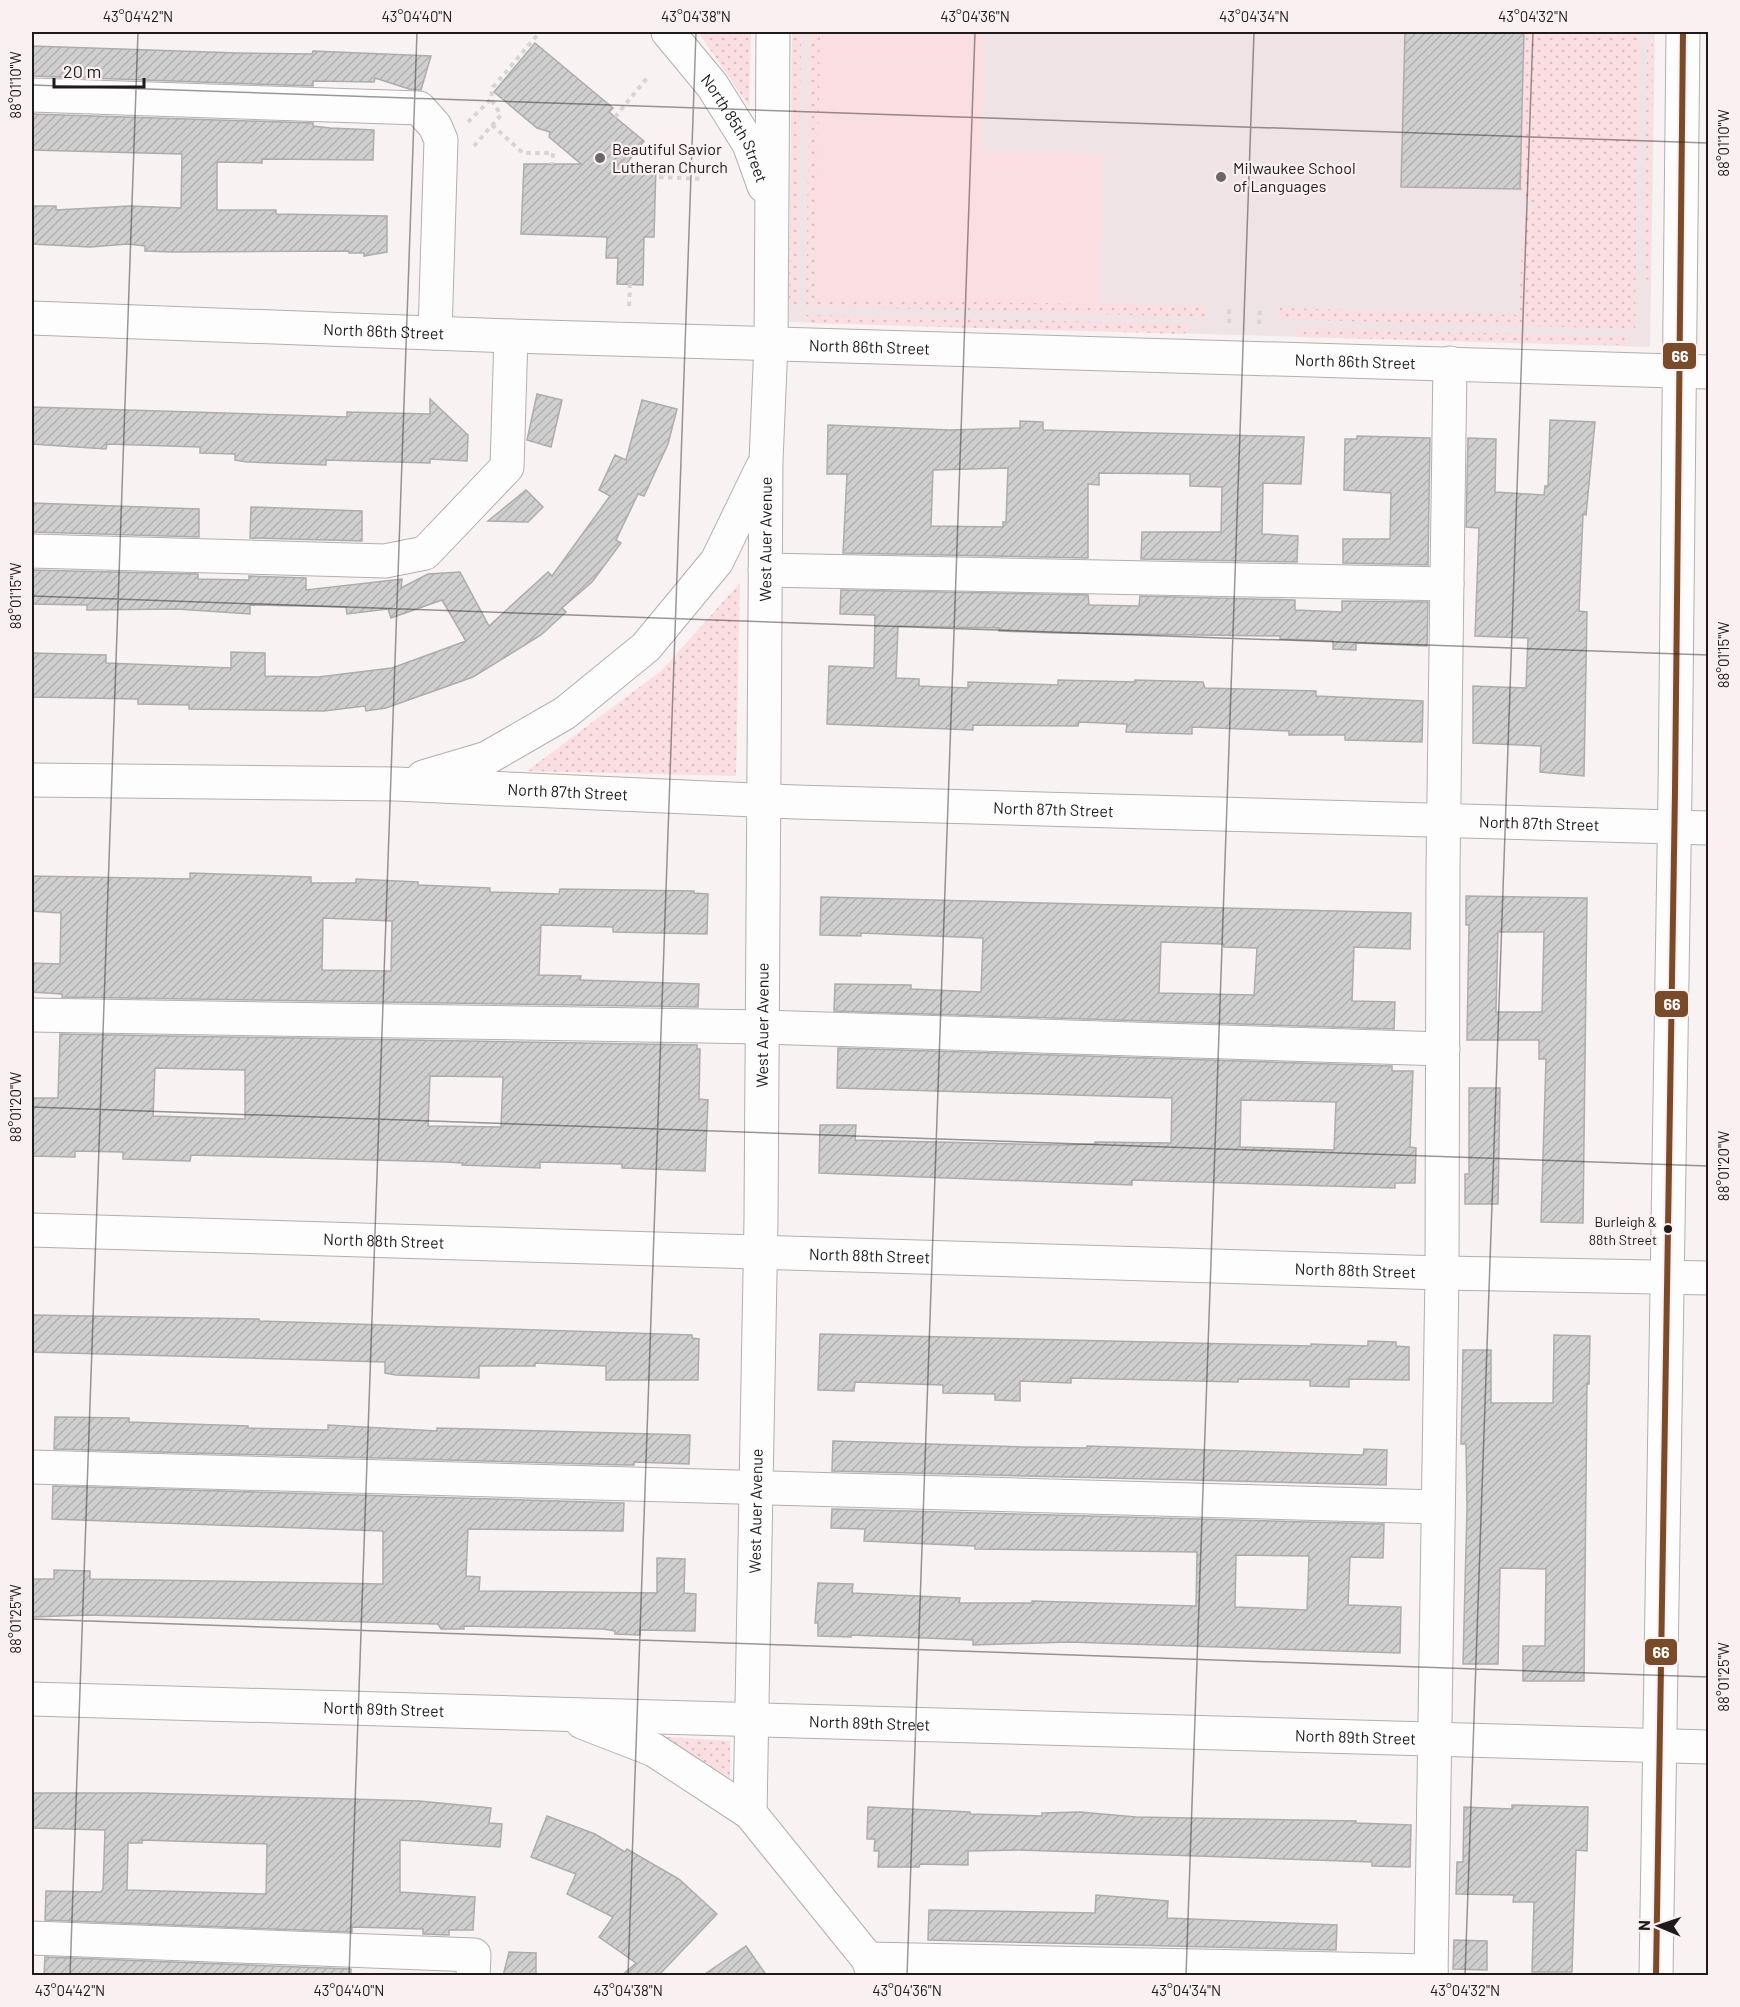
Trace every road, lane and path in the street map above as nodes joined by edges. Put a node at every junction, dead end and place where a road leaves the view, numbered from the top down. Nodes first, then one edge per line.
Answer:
1 (540, 32) edge
2 (668, 32) edge
3 (773, 32) edge
4 (1683, 32) edge
5 (647, 78) dead end
6 (32, 95) edge
7 (615, 117) dead end
8 (492, 125) junction
9 (441, 148) junction
10 (552, 164) dead end
11 (659, 177) dead end
12 (704, 179) dead end
13 (770, 202) junction
14 (630, 285) dead end
15 (629, 306) dead end
16 (1229, 307) dead end
17 (1260, 308) dead end
18 (32, 318) edge
19 (1229, 323) dead end
20 (1259, 324) dead end
21 (435, 333) junction
22 (511, 336) junction
23 (771, 343) junction
24 (1450, 363) junction
25 (1693, 372) edge
26 (766, 461) junction
27 (32, 551) edge
28 (765, 570) junction
29 (1447, 584) junction
30 (32, 780) edge
31 (396, 784) junction
32 (762, 801) junction
33 (1444, 822) junction
34 (1674, 826) junction
35 (1708, 828) edge
36 (32, 1016) edge
37 (763, 1027) junction
38 (1443, 1049) junction
39 (32, 1230) edge
40 (760, 1251) junction
41 (1442, 1273) junction
42 (1666, 1276) junction
43 (1708, 1278) edge
44 (32, 1467) edge
45 (756, 1486) junction
46 (1438, 1507) junction
47 (32, 1700) edge
48 (560, 1714) junction
49 (750, 1719) junction
50 (1434, 1740) junction
51 (1660, 1747) junction
52 (1708, 1747) edge
53 (750, 1814) junction
54 (32, 1938) edge
55 (871, 1967) edge
56 (1431, 1973) edge
57 (473, 1976) edge
58 (1656, 1976) edge

1 - 8 path
2 - 13 street, North 85th Street
3 - 13 street, West Auer Avenue
4 - 25 street
5 - 7 path
6 - 9 street
8 - 9 path
8 - 10 path
9 - 21 street
11 - 12 path
13 - 23 street, West Auer Avenue
14 - 15 path
16 - 19 path
17 - 20 path
18 - 21 street, North 86th Street
21 - 22 street, North 86th Street
22 - 23 street, North 86th Street
22 - 27 street
23 - 24 street, North 86th Street
23 - 26 street, West Auer Avenue
24 - 25 street, North 86th Street
24 - 29 street
25 - 34 street
26 - 28 street, West Auer Avenue
26 - 31 street, North 87th Street
28 - 29 street
28 - 32 street, West Auer Avenue
29 - 33 street
30 - 31 street, North 87th Street
31 - 32 street, North 87th Street
32 - 33 street, North 87th Street
32 - 37 street, West Auer Avenue
33 - 34 street, North 87th Street
33 - 38 street
34 - 35 street, North 87th Street
34 - 42 street
36 - 37 street
37 - 38 street
37 - 40 street, West Auer Avenue
38 - 41 street
39 - 40 street, North 88th Street
40 - 41 street, North 88th Street
40 - 45 street, West Auer Avenue
41 - 42 street, North 88th Street
41 - 46 street
42 - 43 street, North 88th Street
42 - 51 street
44 - 45 street
45 - 46 street
45 - 49 street, West Auer Avenue
46 - 50 street
47 - 48 street, North 89th Street
48 - 49 street, North 89th Street
48 - 53 street
49 - 50 street, North 89th Street
49 - 53 street, West Auer Avenue
50 - 51 street, North 89th Street
50 - 56 street
51 - 52 street, North 89th Street
51 - 58 street
53 - 55 street
54 - 57 street
55 - 56 street

